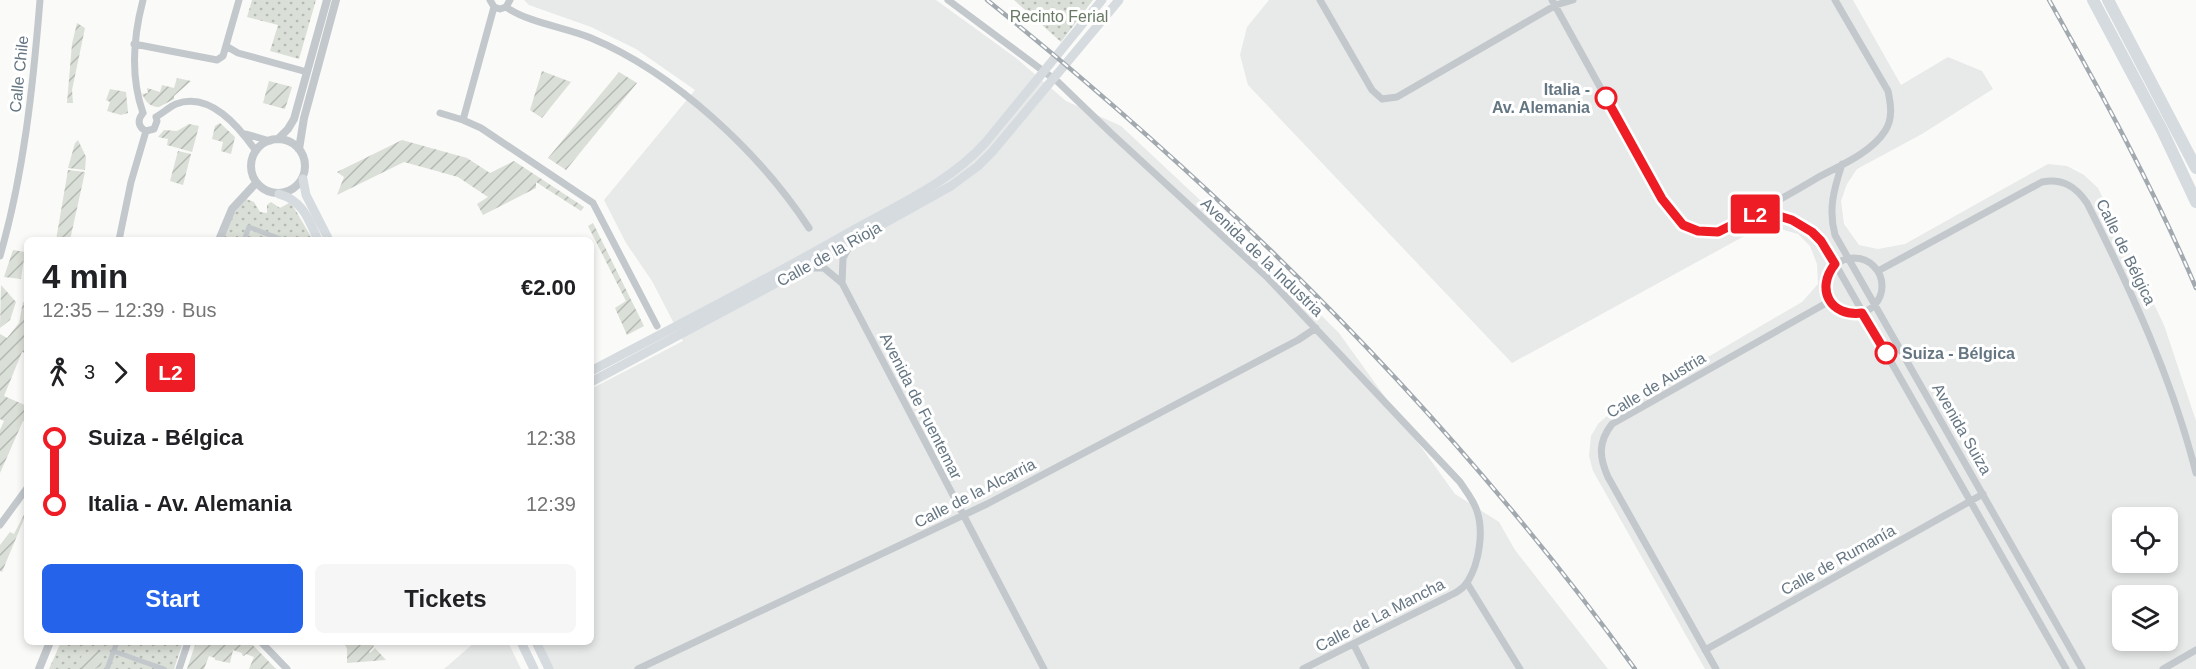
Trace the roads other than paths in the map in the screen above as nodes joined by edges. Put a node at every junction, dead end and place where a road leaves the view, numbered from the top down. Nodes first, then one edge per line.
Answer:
1 (40, 0) edge
2 (143, 0) edge
3 (239, 0) edge
4 (327, 0) edge
5 (336, 0) edge
6 (948, 0) edge
7 (1102, 0) edge
8 (1119, 0) edge
9 (1320, 0) edge
10 (1573, 0) edge
11 (1835, 0) edge
12 (2094, 0) edge
13 (2108, 0) edge
14 (492, 3) edge
15 (1554, 3) edge
16 (508, 4) edge
17 (134, 44) junction
18 (226, 46) junction
19 (307, 72) junction
20 (143, 113) junction
21 (440, 114) dead end
22 (156, 117) junction
23 (463, 120) junction
24 (146, 131) junction
25 (242, 131) junction
26 (274, 140) junction
27 (299, 148) junction
28 (256, 151) junction
29 (1842, 164) junction
30 (2196, 168) edge
31 (303, 179) junction
32 (256, 183) junction
33 (279, 194) junction
34 (2196, 202) edge
35 (1758, 212) junction
36 (809, 228) dead end
37 (120, 237) edge
38 (220, 237) edge
39 (245, 237) edge
40 (275, 237) edge
41 (316, 237) edge
42 (327, 237) edge
43 (852, 242) junction
44 (0, 256) edge
45 (1847, 258) junction
46 (1835, 264) junction
47 (803, 269) junction
48 (1878, 271) junction
49 (842, 283) junction
50 (1830, 302) junction
51 (1875, 305) junction
52 (1862, 313) junction
53 (657, 326) dead end
54 (1316, 328) junction
55 (594, 369) edge
56 (594, 380) edge
57 (2196, 473) edge
58 (24, 492) edge
59 (1983, 494) junction
60 (1971, 500) junction
61 (962, 516) junction
62 (0, 525) edge
63 (1467, 583) junction
64 (49, 645) edge
65 (116, 645) edge
66 (187, 645) edge
67 (264, 645) edge
68 (522, 645) edge
69 (537, 645) edge
70 (1354, 645) junction
71 (1706, 650) junction
72 (2196, 650) edge
73 (113, 651) junction
74 (39, 669) edge
75 (107, 669) edge
76 (164, 669) edge
77 (179, 669) edge
78 (287, 669) edge
79 (534, 669) edge
80 (549, 669) edge
81 (639, 669) edge
82 (1044, 669) edge
83 (1303, 669) edge
84 (1366, 669) edge
85 (1520, 669) edge
86 (1716, 669) edge
87 (2066, 669) edge
88 (2082, 669) edge
89 (2163, 669) edge

1 - 44 street, Calle Chile
2 - 17 street
3 - 18 street
4 - 19 street
5 - 27 street
6 - 54 street, Avenida de la Industria
7 - 55 main road, Calle de la Rioja
8 - 43 main road, Calle de la Rioja
9 - 15 street
10 - 15 street
11 - 29 street
12 - 34 highway
13 - 30 highway
14 - 16 street
14 - 23 street
15 - 35 street
16 - 36 street
17 - 18 street
17 - 20 street
18 - 19 street
19 - 26 street
20 - 22 street
20 - 24 street
21 - 23 street
22 - 24 street
22 - 25 street
23 - 53 street
24 - 37 street
25 - 26 street
25 - 28 street
26 - 27 street
26 - 28 street
27 - 31 street
28 - 32 street
29 - 35 street
29 - 45 street, Avenida Suiza
31 - 33 street
31 - 42 main road
32 - 33 street
32 - 38 street
33 - 41 main road
35 - 46 street, Avenida Suiza
39 - 40 street
43 - 47 main road, Calle de la Rioja
43 - 49 street
45 - 46 street
45 - 48 street
45 - 51 street, Avenida Suiza
46 - 50 street
46 - 52 street, Avenida Suiza
47 - 49 street
47 - 56 main road, Calle de la Rioja
48 - 51 street
48 - 57 street, Calle de Bélgica
49 - 61 street, Avenida de Fuentemar
50 - 52 street
50 - 71 street, Calle de Austria
51 - 52 street
51 - 59 street, Avenida Suiza
52 - 60 street, Avenida Suiza
54 - 61 street, Calle de la Alcarria
54 - 63 street, Avenida de la Industria
58 - 62 street
59 - 60 street, Calle de Rumanía
59 - 88 street, Avenida Suiza
60 - 71 street, Calle de Rumanía
60 - 87 street, Avenida Suiza
61 - 81 street, Calle de la Alcarria
61 - 82 street, Avenida de Fuentemar
63 - 70 street, Calle de La Mancha
63 - 85 street
64 - 74 street
65 - 73 street
66 - 77 street
67 - 78 street
68 - 79 main road
69 - 80 main road
70 - 83 street, Calle de La Mancha
70 - 84 street
71 - 86 street, Calle de Austria
72 - 89 street
73 - 75 street
73 - 76 street

